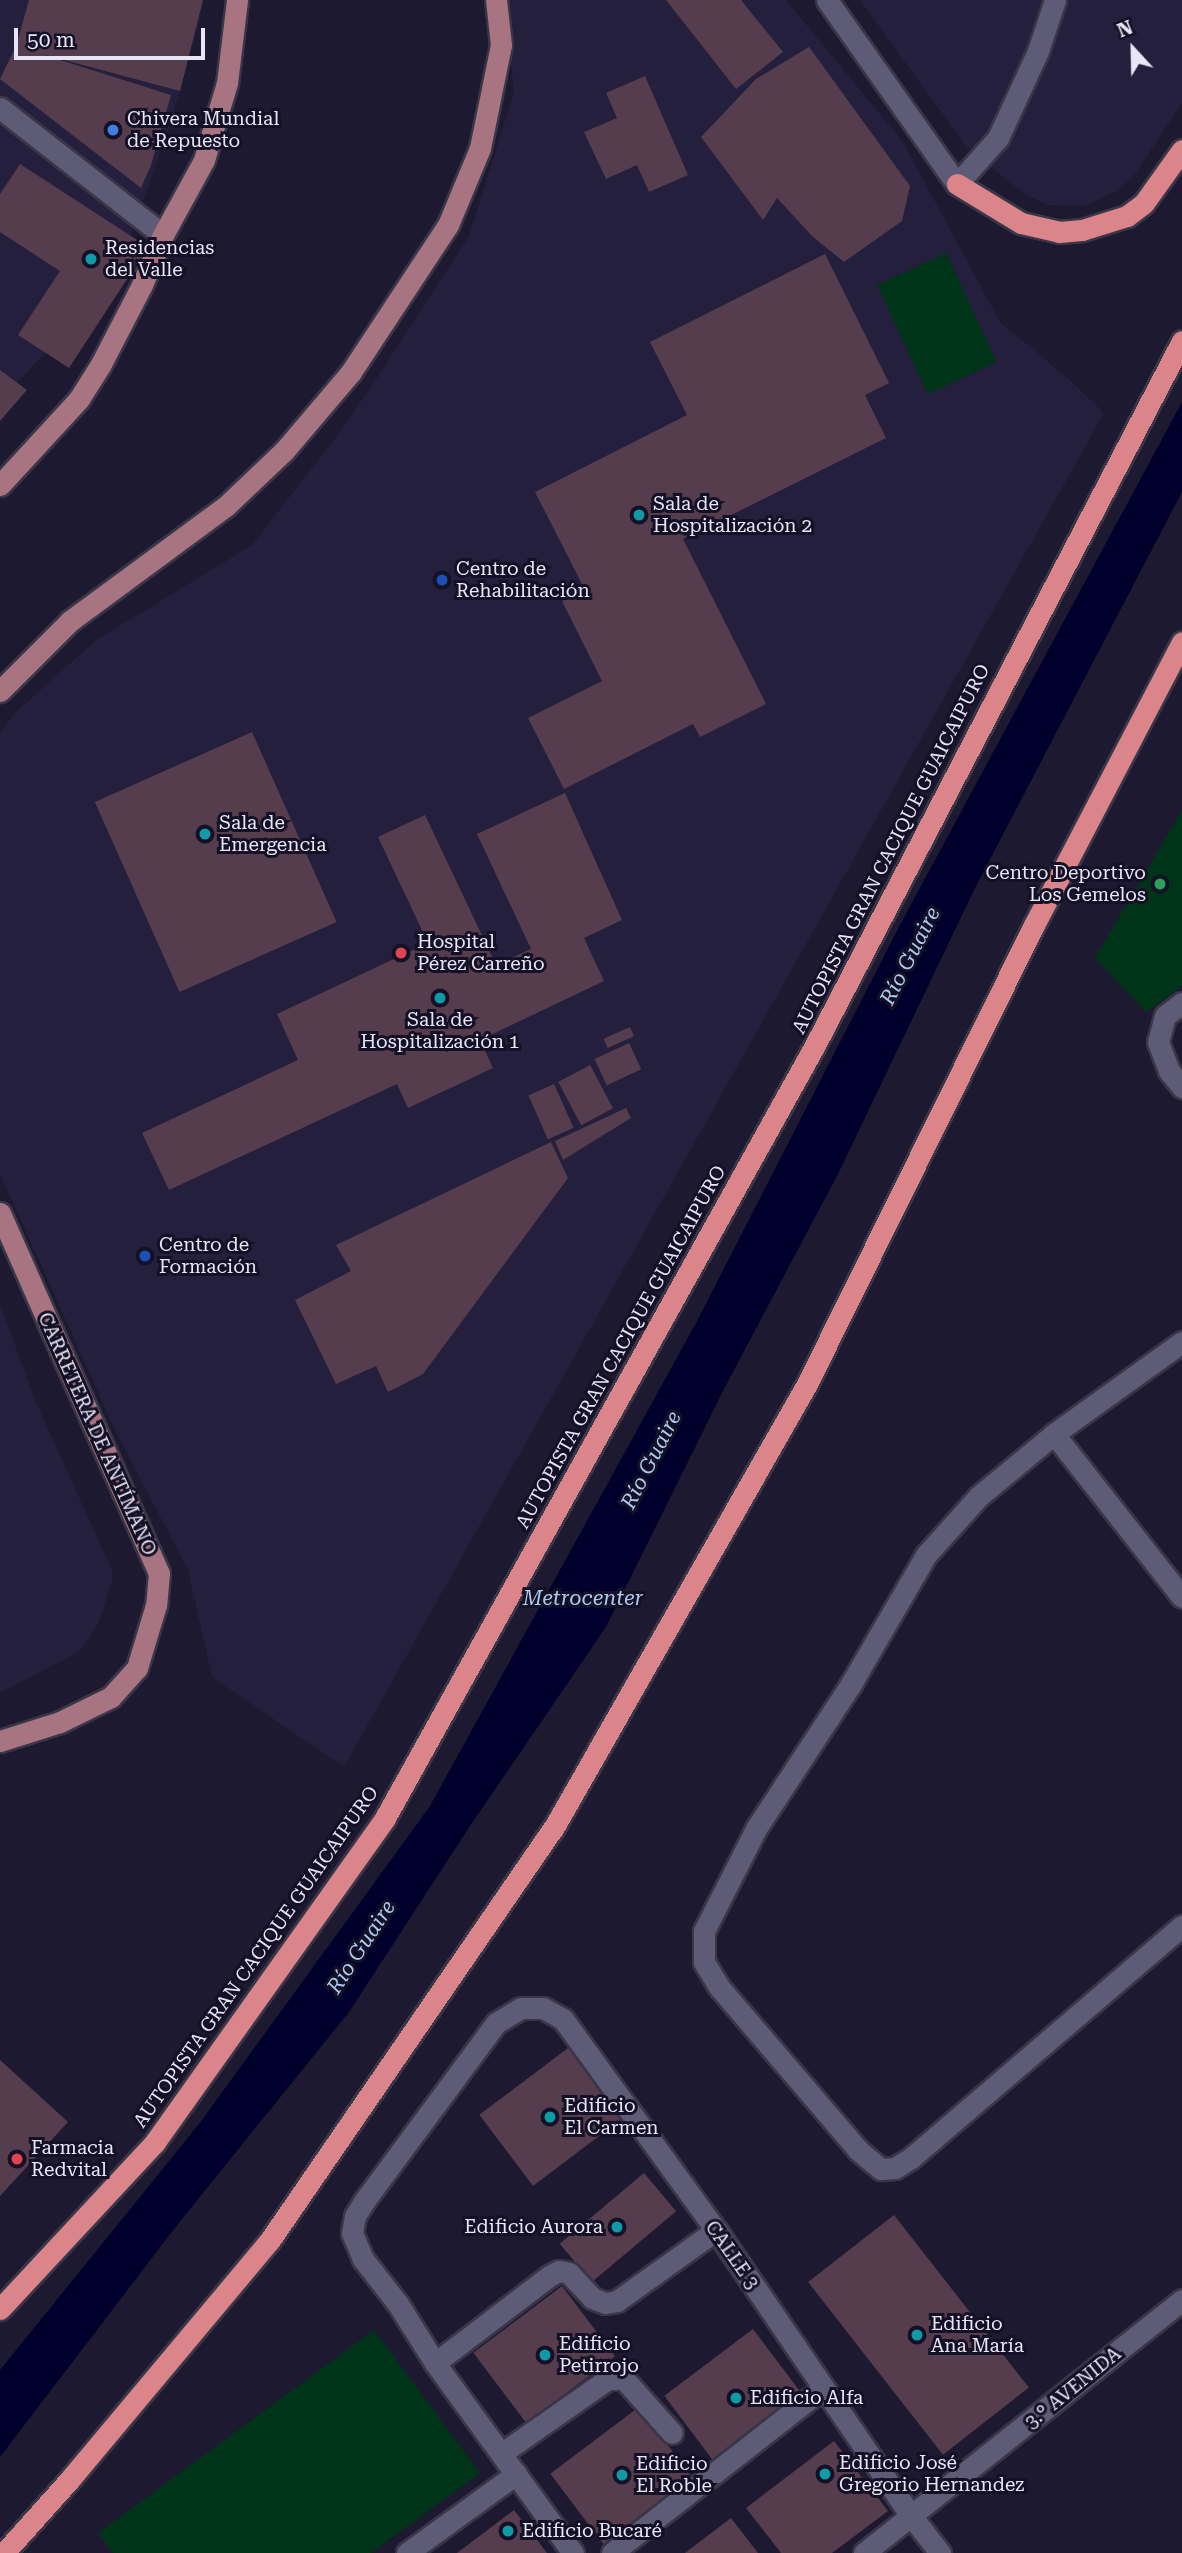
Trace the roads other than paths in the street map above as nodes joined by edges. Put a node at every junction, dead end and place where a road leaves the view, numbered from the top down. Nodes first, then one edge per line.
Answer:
1 (237, 0) edge
2 (496, 0) edge
3 (827, 0) edge
4 (1055, 0) edge
5 (0, 108) edge
6 (1182, 150) edge
7 (957, 184) junction
8 (163, 235) junction
9 (1182, 341) edge
10 (0, 485) edge
11 (1182, 642) edge
12 (0, 691) edge
13 (1173, 1010) edge
14 (1182, 1087) edge
15 (0, 1213) edge
16 (1182, 1342) edge
17 (1054, 1434) junction
18 (1182, 1597) edge
19 (0, 1741) edge
20 (1182, 1926) edge
21 (716, 2230) junction
22 (1182, 2300) edge
23 (0, 2309) edge
24 (435, 2362) junction
25 (823, 2388) junction
26 (673, 2433) dead end
27 (502, 2454) junction
28 (516, 2474) junction
29 (912, 2517) junction
30 (4, 2553) edge
31 (407, 2553) edge
32 (573, 2553) edge
33 (612, 2553) edge
34 (864, 2553) edge
35 (940, 2553) edge

1 - 8 main road
2 - 12 main road
3 - 7 street
4 - 7 street
5 - 8 street
6 - 7 highway
8 - 10 main road
9 - 23 highway, AUTOPISTA GRAN CACIQUE GUAICAIPURO
11 - 30 highway
13 - 14 street
15 - 19 main road, CARRETERA DE ANTÍMANO
16 - 17 street
17 - 18 street
17 - 20 street
21 - 24 street
21 - 24 street, CALLE 3
21 - 25 street, CALLE 3
22 - 29 street, 3.° AVENIDA
24 - 27 street
25 - 29 street, CALLE 3
25 - 33 street
26 - 27 street
27 - 28 street
28 - 31 street
28 - 32 street
29 - 34 street, 3.° AVENIDA
29 - 35 street, CALLE 3

